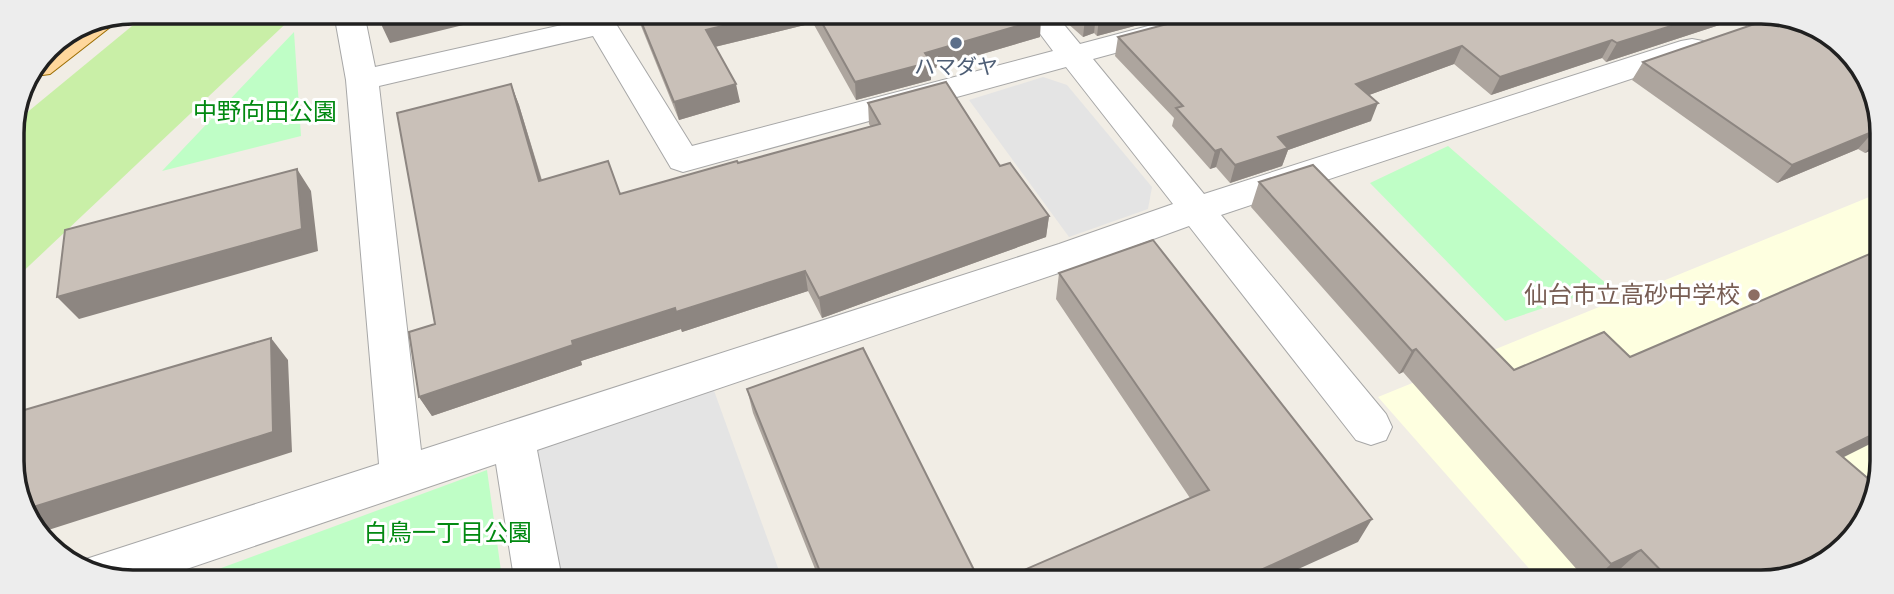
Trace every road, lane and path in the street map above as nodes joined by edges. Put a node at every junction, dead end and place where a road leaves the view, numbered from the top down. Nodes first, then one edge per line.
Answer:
1 (351, 24) edge
2 (1048, 24) edge
3 (1190, 24) edge
4 (1753, 24) edge
5 (1074, 56) junction
6 (362, 80) junction
7 (1195, 210) junction
8 (1371, 427) dead end
9 (514, 439) junction
10 (402, 476) junction
11 (121, 569) edge
12 (536, 570) edge

1 - 6 street
2 - 5 street
3 - 5 street
4 - 7 street
5 - 6 street
5 - 7 street
6 - 10 street
7 - 8 street
7 - 9 street
9 - 10 street
9 - 12 street
10 - 11 street

